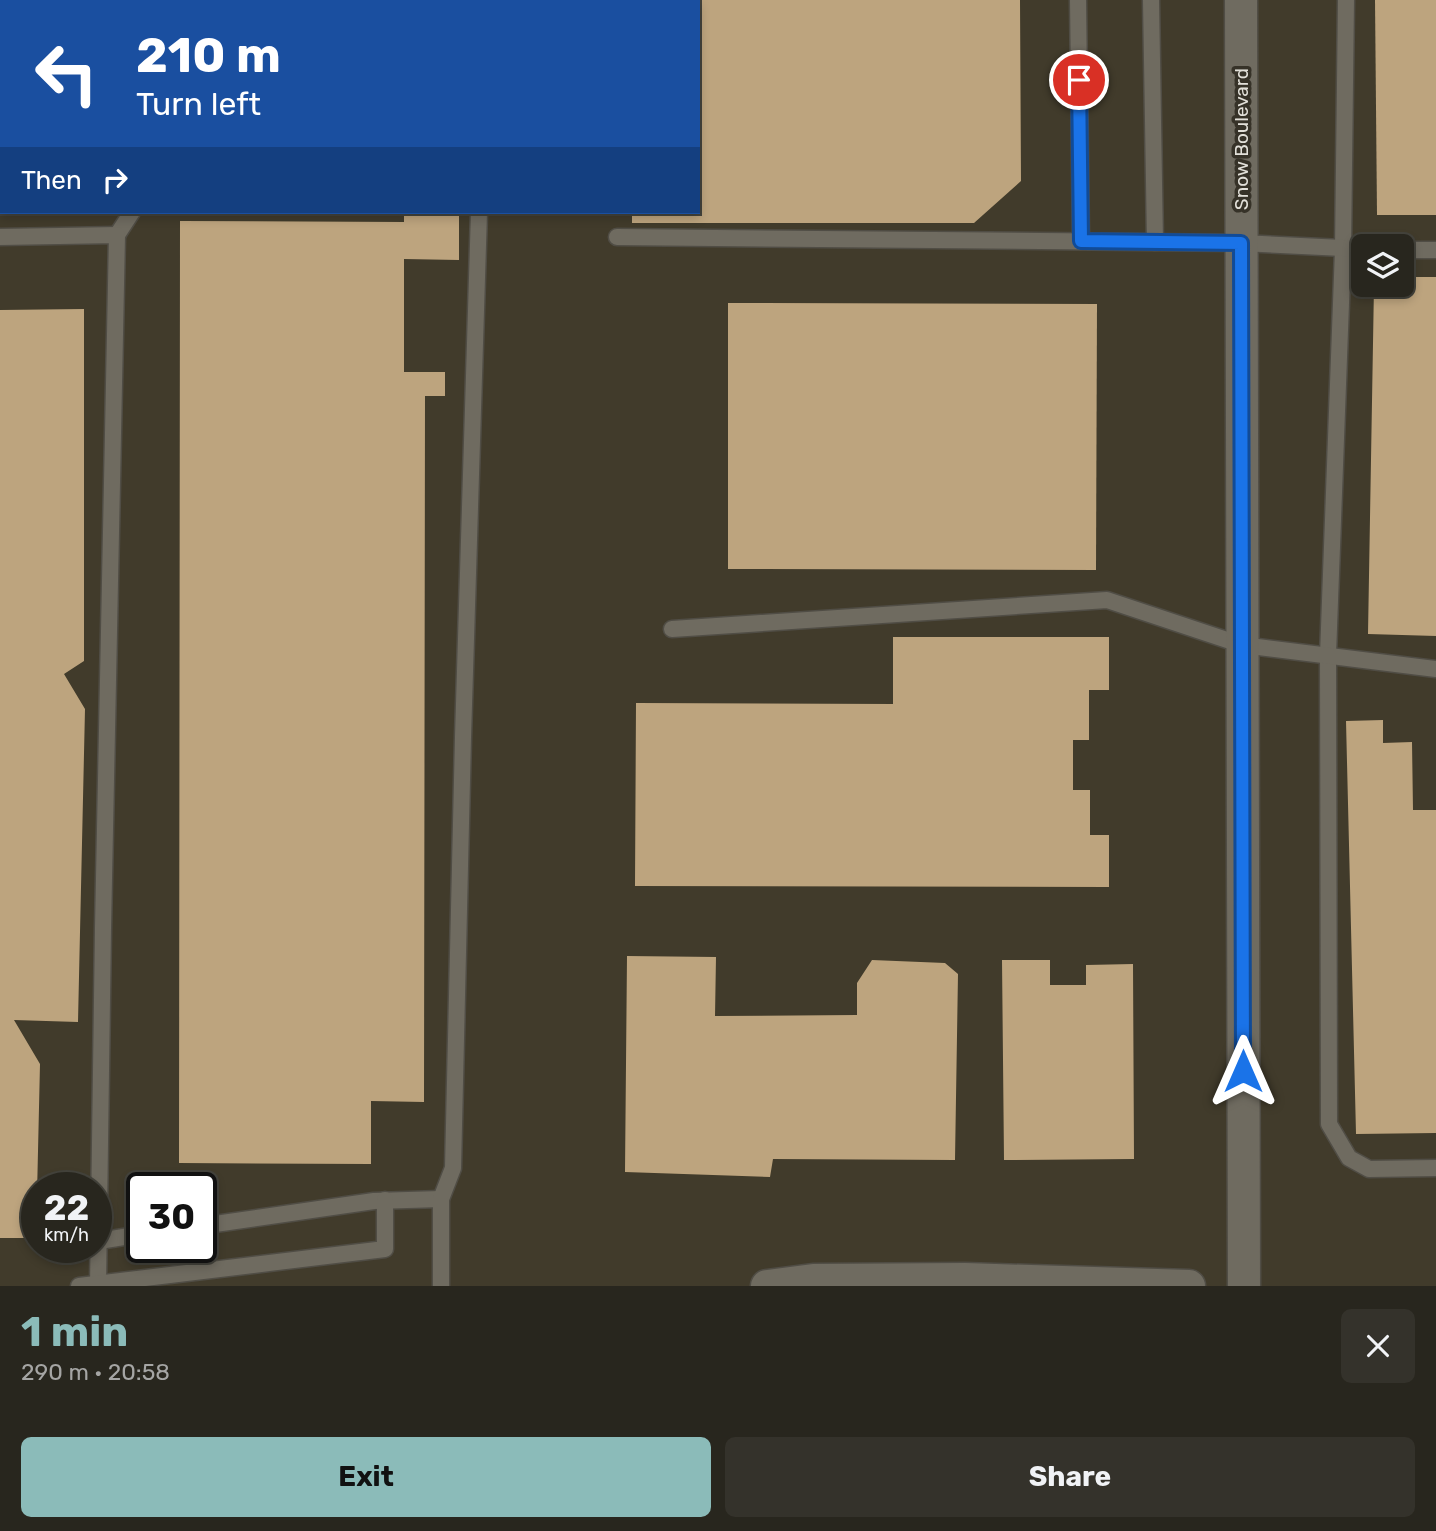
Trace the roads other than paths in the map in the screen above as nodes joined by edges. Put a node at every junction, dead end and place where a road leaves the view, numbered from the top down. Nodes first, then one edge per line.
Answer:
1 (1078, 0) edge
2 (1151, 0) edge
3 (1241, 0) edge
4 (1346, 0) edge
5 (131, 214) edge
6 (479, 214) edge
7 (117, 235) junction
8 (0, 237) edge
9 (617, 237) dead end
10 (1081, 241) junction
11 (1155, 242) junction
12 (1241, 243) junction
13 (1343, 249) junction
14 (1351, 249) edge
15 (1414, 250) edge
16 (1436, 250) edge
17 (672, 629) dead end
18 (1242, 645) junction
19 (1328, 655) junction
20 (1436, 669) edge
21 (1436, 1168) edge
22 (100, 1172) edge
23 (440, 1199) junction
24 (385, 1200) junction
25 (217, 1224) edge
26 (98, 1263) edge
27 (855, 1283) edge
28 (98, 1284) edge
29 (1142, 1285) edge
30 (79, 1286) edge
31 (441, 1286) edge
32 (767, 1286) edge
33 (1188, 1286) edge
34 (1244, 1286) edge

1 - 10 lane
2 - 11 lane
3 - 12 street, Snow Boulevard
4 - 13 lane
5 - 7 lane
6 - 23 lane
7 - 8 lane
7 - 22 lane
9 - 10 lane
10 - 11 lane
11 - 12 lane
12 - 13 lane
12 - 18 street, Snow Boulevard
13 - 14 lane
13 - 19 lane
15 - 16 lane
17 - 18 lane
18 - 19 lane
18 - 34 street, Snow Boulevard
19 - 20 lane
19 - 21 lane
23 - 24 lane
23 - 31 lane
24 - 25 lane
24 - 28 lane
26 - 28 lane
27 - 29 street
27 - 32 street
28 - 30 lane
29 - 33 street

